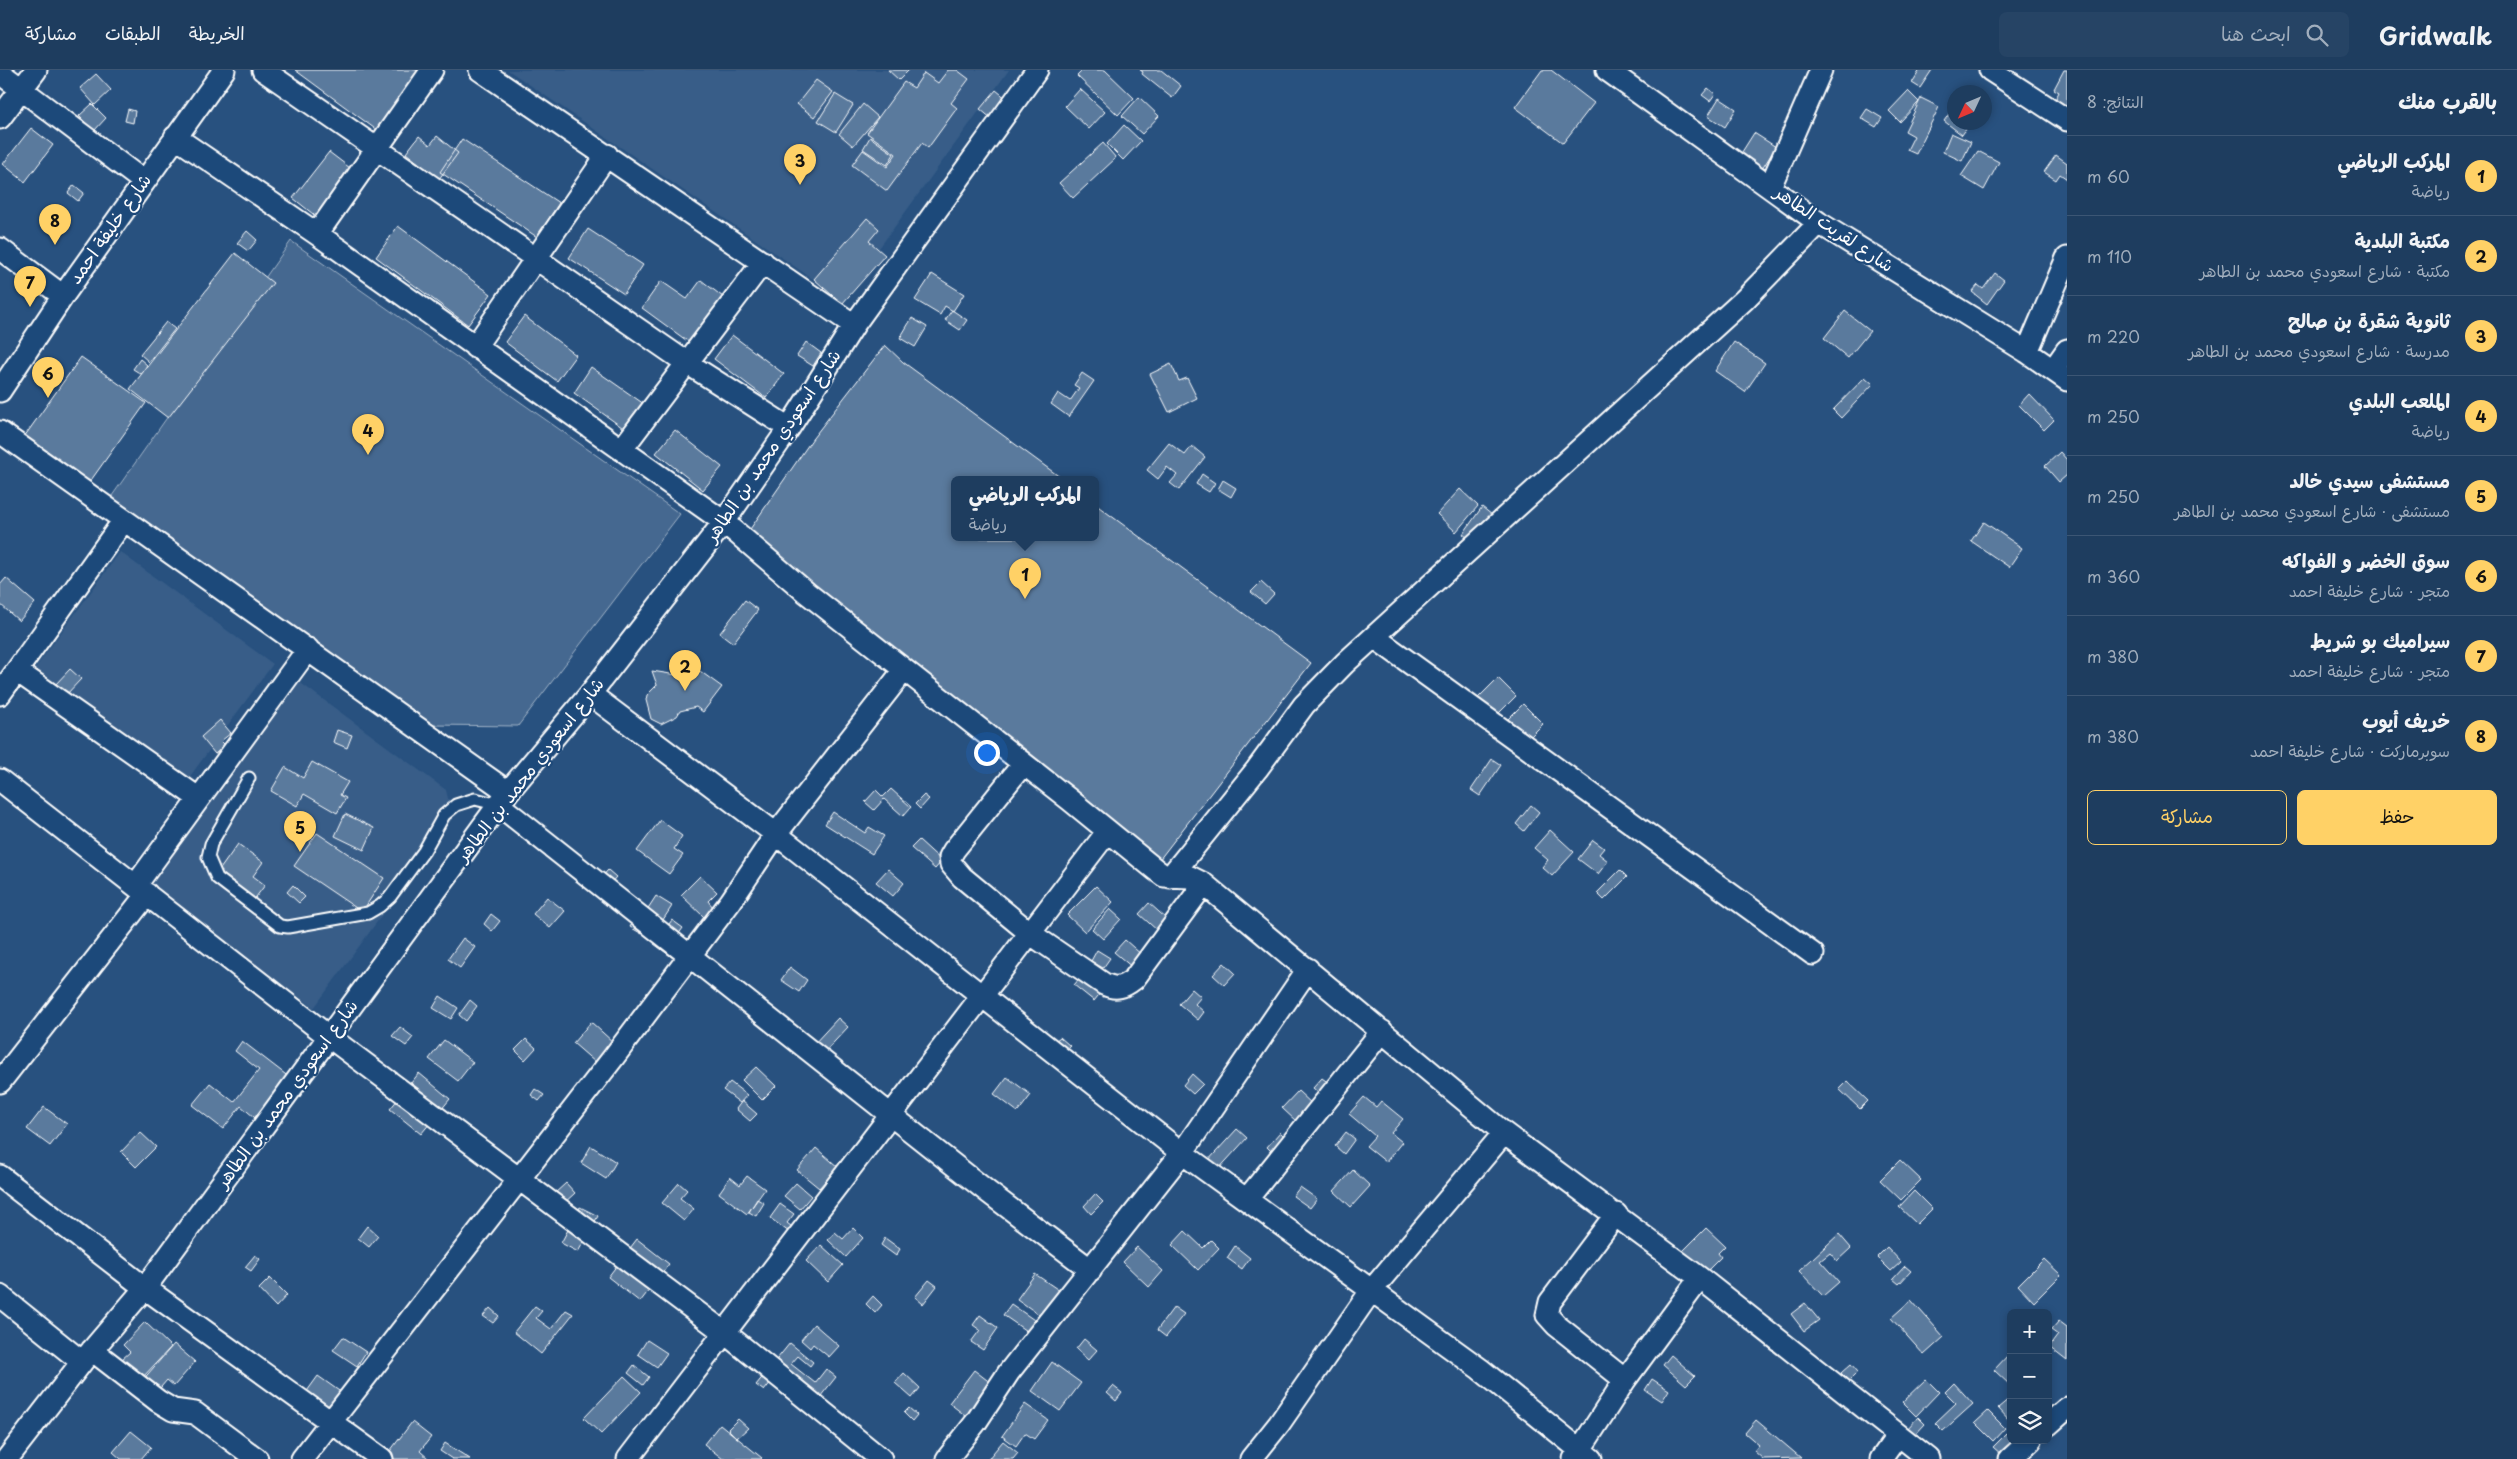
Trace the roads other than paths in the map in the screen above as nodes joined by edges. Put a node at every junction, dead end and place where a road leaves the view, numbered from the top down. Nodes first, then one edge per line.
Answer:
1 (36, 70) edge
2 (224, 70) edge
3 (263, 70) edge
4 (432, 70) edge
5 (480, 70) edge
6 (1037, 70) edge
7 (1607, 70) edge
8 (1821, 70) edge
9 (1990, 70) edge
10 (0, 73) edge
11 (22, 89) junction
12 (0, 118) edge
13 (2067, 120) edge
14 (175, 137) junction
15 (377, 149) junction
16 (607, 155) junction
17 (143, 181) junction
18 (1770, 187) junction
19 (1819, 222) junction
20 (317, 234) junction
21 (0, 249) edge
22 (536, 258) junction
23 (2067, 258) edge
24 (763, 262) junction
25 (63, 296) junction
26 (854, 325) junction
27 (475, 347) junction
28 (2067, 350) edge
29 (2027, 352) junction
30 (687, 363) junction
31 (2060, 375) edge
32 (0, 391) edge
33 (789, 428) junction
34 (0, 432) edge
35 (622, 449) junction
36 (124, 520) junction
37 (724, 522) junction
38 (1374, 637) junction
39 (308, 649) junction
40 (904, 670) junction
41 (17, 671) junction
42 (0, 694) edge
43 (590, 694) junction
44 (1023, 764) junction
45 (249, 778) dead end
46 (0, 780) edge
47 (198, 798) junction
48 (504, 799) junction
49 (1108, 831) junction
50 (776, 834) junction
51 (1170, 877) junction
52 (1204, 884) junction
53 (142, 890) junction
54 (1031, 934) junction
55 (1813, 954) dead end
56 (689, 958) junction
57 (1308, 969) junction
58 (980, 996) junction
59 (1382, 1031) junction
60 (328, 1036) junction
61 (0, 1082) edge
62 (891, 1116) junction
63 (1504, 1134) junction
64 (1182, 1153) junction
65 (0, 1176) edge
66 (519, 1179) junction
67 (1247, 1200) junction
68 (1616, 1214) junction
69 (1091, 1270) junction
70 (1700, 1278) junction
71 (145, 1288) junction
72 (1371, 1291) junction
73 (0, 1296) edge
74 (724, 1333) junction
75 (87, 1356) junction
76 (1625, 1380) junction
77 (2067, 1408) edge
78 (2052, 1421) edge
79 (329, 1422) junction
80 (1898, 1435) junction
81 (2027, 1444) edge
82 (1582, 1456) edge
83 (7, 1459) edge
84 (257, 1459) edge
85 (302, 1459) edge
86 (382, 1459) edge
87 (628, 1459) edge
88 (881, 1459) edge
89 (947, 1459) edge
90 (1252, 1459) edge
91 (1881, 1459) edge
92 (1929, 1459) edge
93 (2010, 1459) edge

1 - 11 street
2 - 14 street, شارع خليفة احمد
3 - 15 street
4 - 15 street
5 - 16 street
6 - 26 street, شارع اسعودي محمد بن الطاهر
7 - 18 street, شارع لقريت الطاهر
8 - 18 street
9 - 13 street
10 - 11 street
11 - 12 street
11 - 17 street
14 - 17 street, شارع خليفة احمد
14 - 20 street
15 - 20 street
15 - 22 street
16 - 22 street
16 - 24 street
17 - 25 street, شارع خليفة احمد
18 - 19 street, شارع لقريت الطاهر
19 - 29 street, شارع لقريت الطاهر
19 - 38 street
20 - 27 street
21 - 25 street
22 - 27 street
22 - 30 street
23 - 29 street
24 - 26 street
24 - 30 street
25 - 32 street, شارع خليفة احمد
26 - 33 street, شارع اسعودي محمد بن الطاهر
27 - 35 street
28 - 31 street
29 - 31 street, شارع لقريت الطاهر
30 - 33 street
30 - 35 street
33 - 37 street, شارع اسعودي محمد بن الطاهر
34 - 36 street
35 - 37 street
36 - 39 street
36 - 41 street
37 - 40 street
37 - 43 street, شارع اسعودي محمد بن الطاهر
38 - 51 street
38 - 55 street
39 - 47 street
39 - 48 street
40 - 44 street
40 - 50 street
41 - 42 street
41 - 47 street
43 - 48 street, شارع اسعودي محمد بن الطاهر
43 - 50 street
44 - 49 street
44 - 54 street
45 - 48 lane
46 - 53 street
47 - 53 street
48 - 56 street
48 - 60 street, شارع اسعودي محمد بن الطاهر
49 - 51 street
49 - 54 street
50 - 56 street
50 - 58 street
51 - 52 street
52 - 54 street
52 - 57 street
53 - 60 street
53 - 61 street
54 - 58 street
56 - 62 street
56 - 66 street
57 - 59 street
57 - 64 street
58 - 62 street
58 - 64 street
59 - 63 street
59 - 67 street
60 - 66 street
60 - 71 street, شارع اسعودي محمد بن الطاهر
62 - 69 street
62 - 74 street
63 - 68 street
63 - 72 street
64 - 67 street
64 - 69 street
65 - 71 street
66 - 74 street
66 - 79 street
67 - 72 street
68 - 70 street
68 - 76 street
69 - 89 street
70 - 76 street
70 - 80 street
71 - 75 street, شارع اسعودي محمد بن الطاهر
71 - 79 street
72 - 82 street
72 - 90 street
73 - 75 street
74 - 87 street
74 - 88 street
75 - 83 street, شارع اسعودي محمد بن الطاهر
75 - 84 street
76 - 82 street
77 - 78 street
79 - 85 street
79 - 86 street
80 - 91 street
80 - 92 street
81 - 93 street

